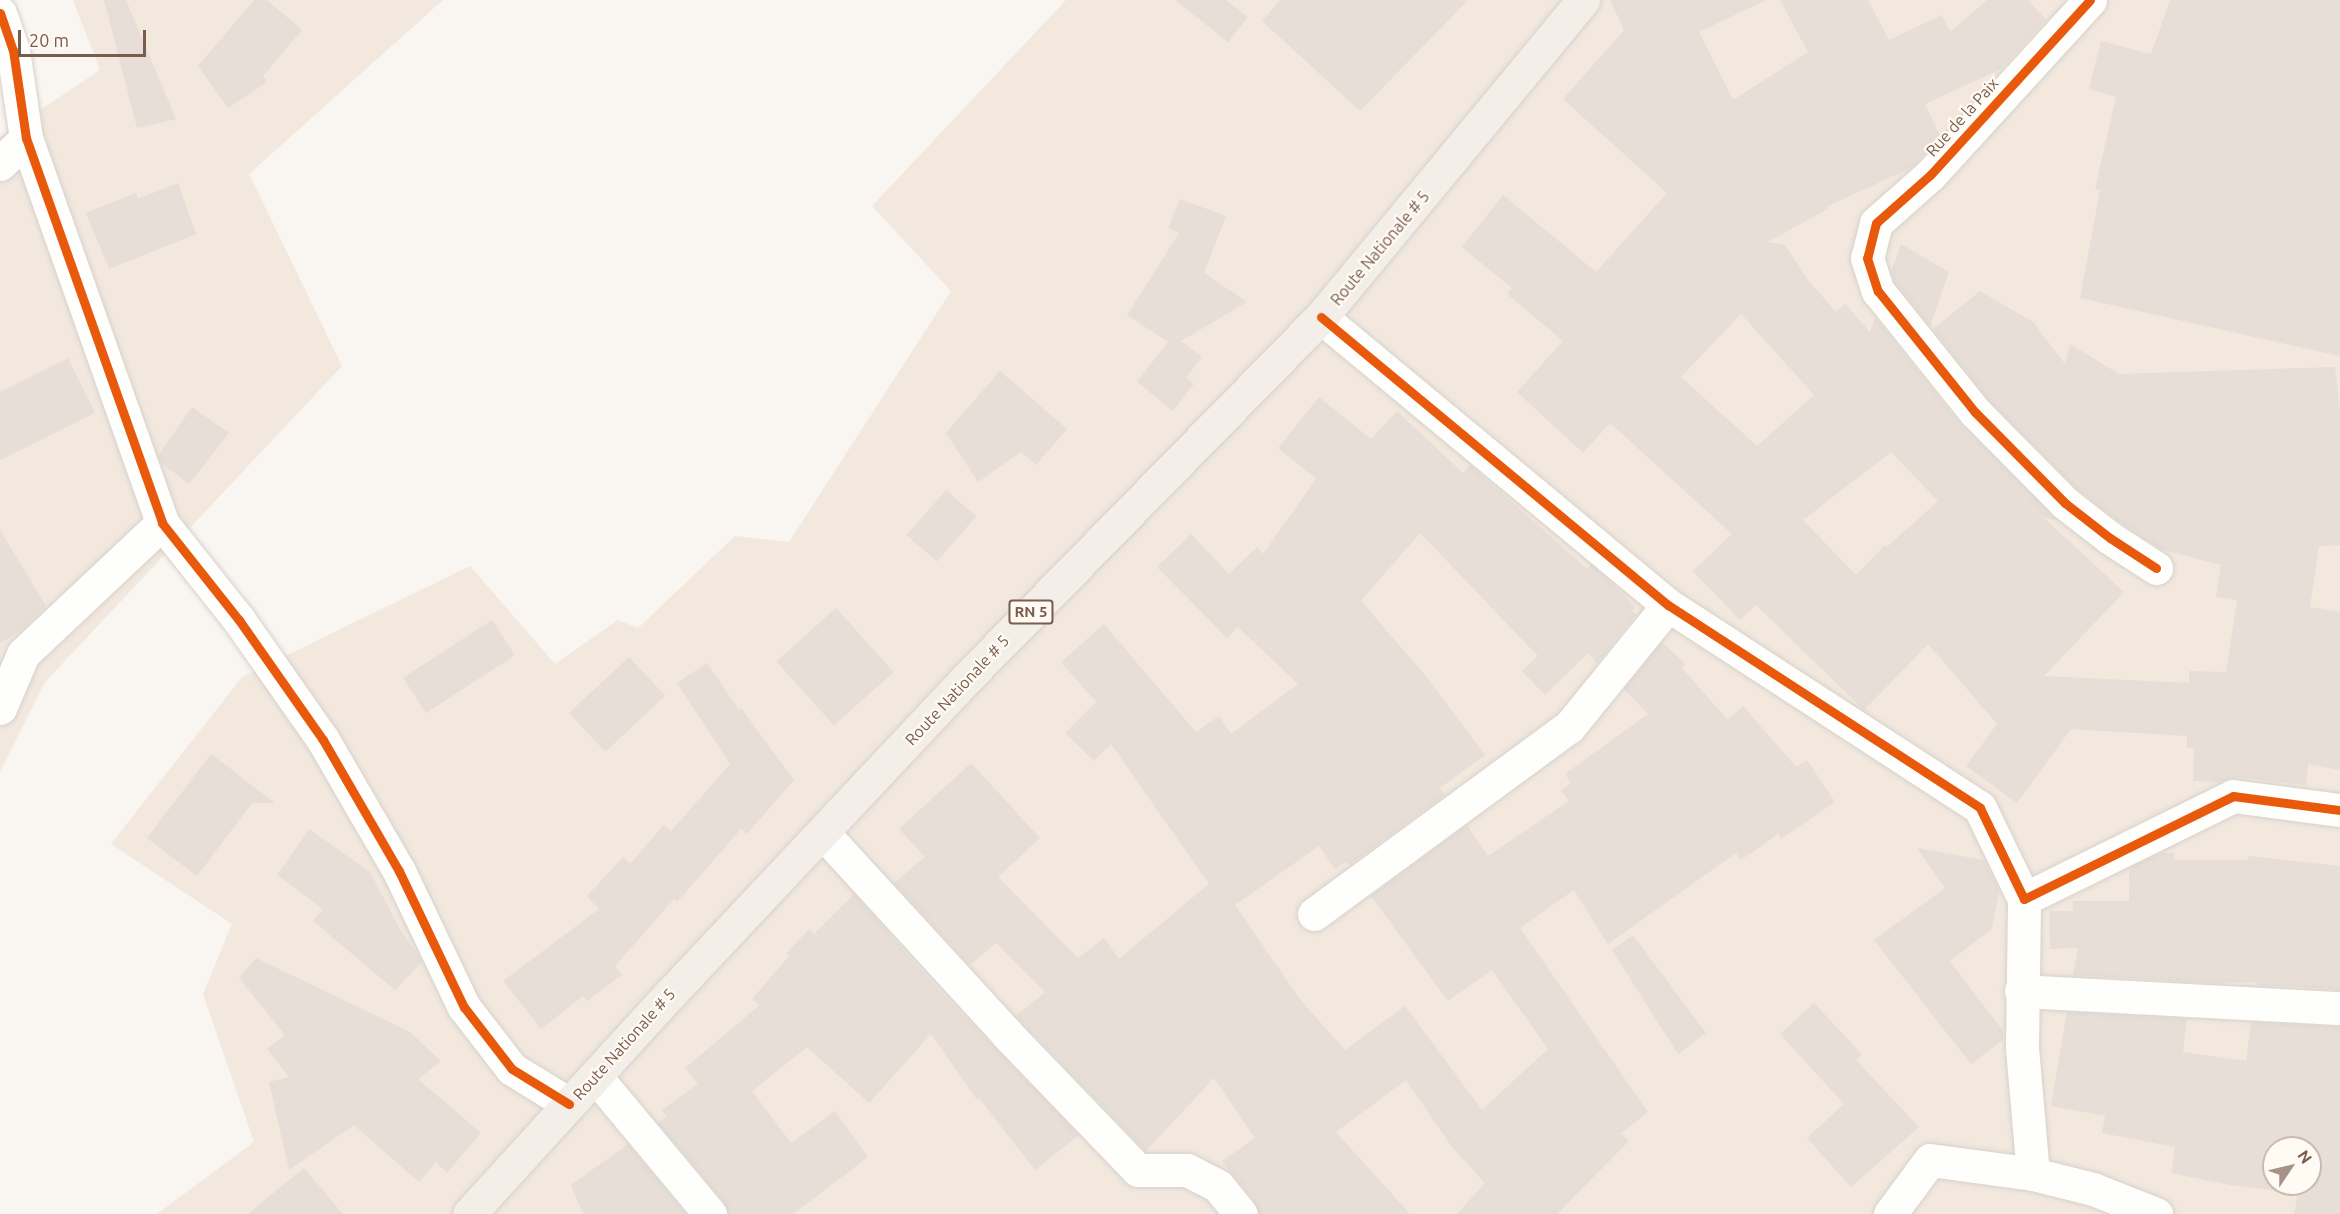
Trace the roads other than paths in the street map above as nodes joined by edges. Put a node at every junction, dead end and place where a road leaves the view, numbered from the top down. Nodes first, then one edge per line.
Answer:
1 (1583, 0) edge
2 (2090, 0) edge
3 (0, 13) edge
4 (26, 138) junction
5 (0, 164) edge
6 (1321, 317) junction
7 (162, 523) junction
8 (2156, 567) dead end
9 (1668, 605) junction
10 (0, 708) edge
11 (2340, 810) edge
12 (822, 833) junction
13 (2025, 899) junction
14 (1314, 914) dead end
15 (2021, 991) junction
16 (2340, 1008) edge
17 (596, 1076) junction
18 (569, 1104) junction
19 (2033, 1174) junction
20 (469, 1214) edge
21 (710, 1214) edge
22 (1241, 1214) edge
23 (1890, 1214) edge
24 (2156, 1214) edge

1 - 6 main road, Route Nationale # 5 / RN 5
2 - 8 street, Rue de la Paix
3 - 4 street
4 - 5 street
4 - 7 street
6 - 9 street
6 - 12 main road, Route Nationale # 5 / RN 5
7 - 10 street
7 - 18 street
9 - 13 street
9 - 14 street
11 - 13 street
12 - 17 main road, Route Nationale # 5 / RN 5
12 - 22 street
13 - 15 street
15 - 16 street
15 - 19 street
17 - 18 main road, Route Nationale # 5 / RN 5
17 - 21 street
18 - 20 main road, Route Nationale # 5 / RN 5
19 - 23 street
19 - 24 street

